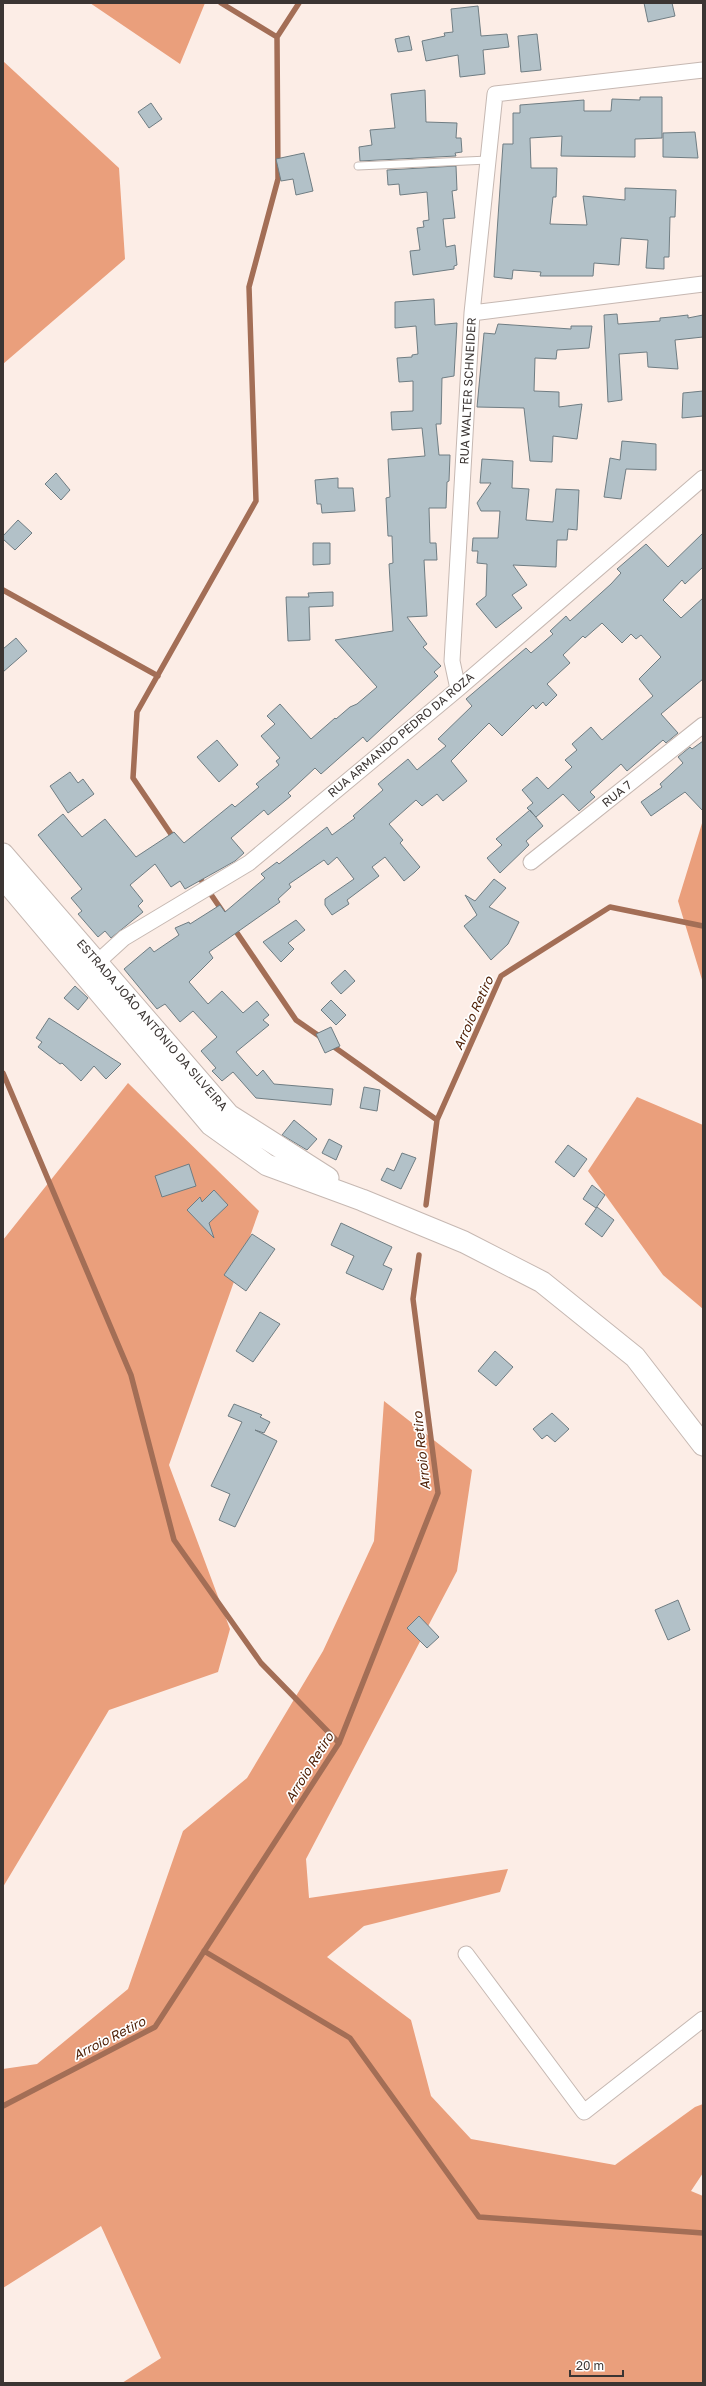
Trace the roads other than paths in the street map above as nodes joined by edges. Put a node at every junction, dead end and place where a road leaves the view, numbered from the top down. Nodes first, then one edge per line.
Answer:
1 (703, 70) edge
2 (488, 160) junction
3 (358, 166) dead end
4 (703, 284) edge
5 (472, 313) junction
6 (703, 478) edge
7 (458, 688) junction
8 (703, 725) edge
9 (3, 854) edge
10 (531, 862) dead end
11 (3, 878) edge
12 (92, 968) junction
13 (703, 1445) edge
14 (466, 1954) dead end
15 (703, 2019) edge

1 - 2 street, RUA WALTER SCHNEIDER
2 - 3 lane
2 - 5 street, RUA WALTER SCHNEIDER
4 - 5 street
5 - 7 street, RUA WALTER SCHNEIDER
6 - 7 street, RUA ARMANDO PEDRO DA ROZA
7 - 12 street, RUA ARMANDO PEDRO DA ROZA
8 - 10 street, RUA 7
9 - 12 main road, ESTRADA JOÃO ANTÔNIO DA SILVEIRA
11 - 12 main road, ESTRADA JOÃO ANTÔNIO DA SILVEIRA
12 - 13 main road, ESTRADA JOÃO ANTÔNIO DA SILVEIRA
14 - 15 street

